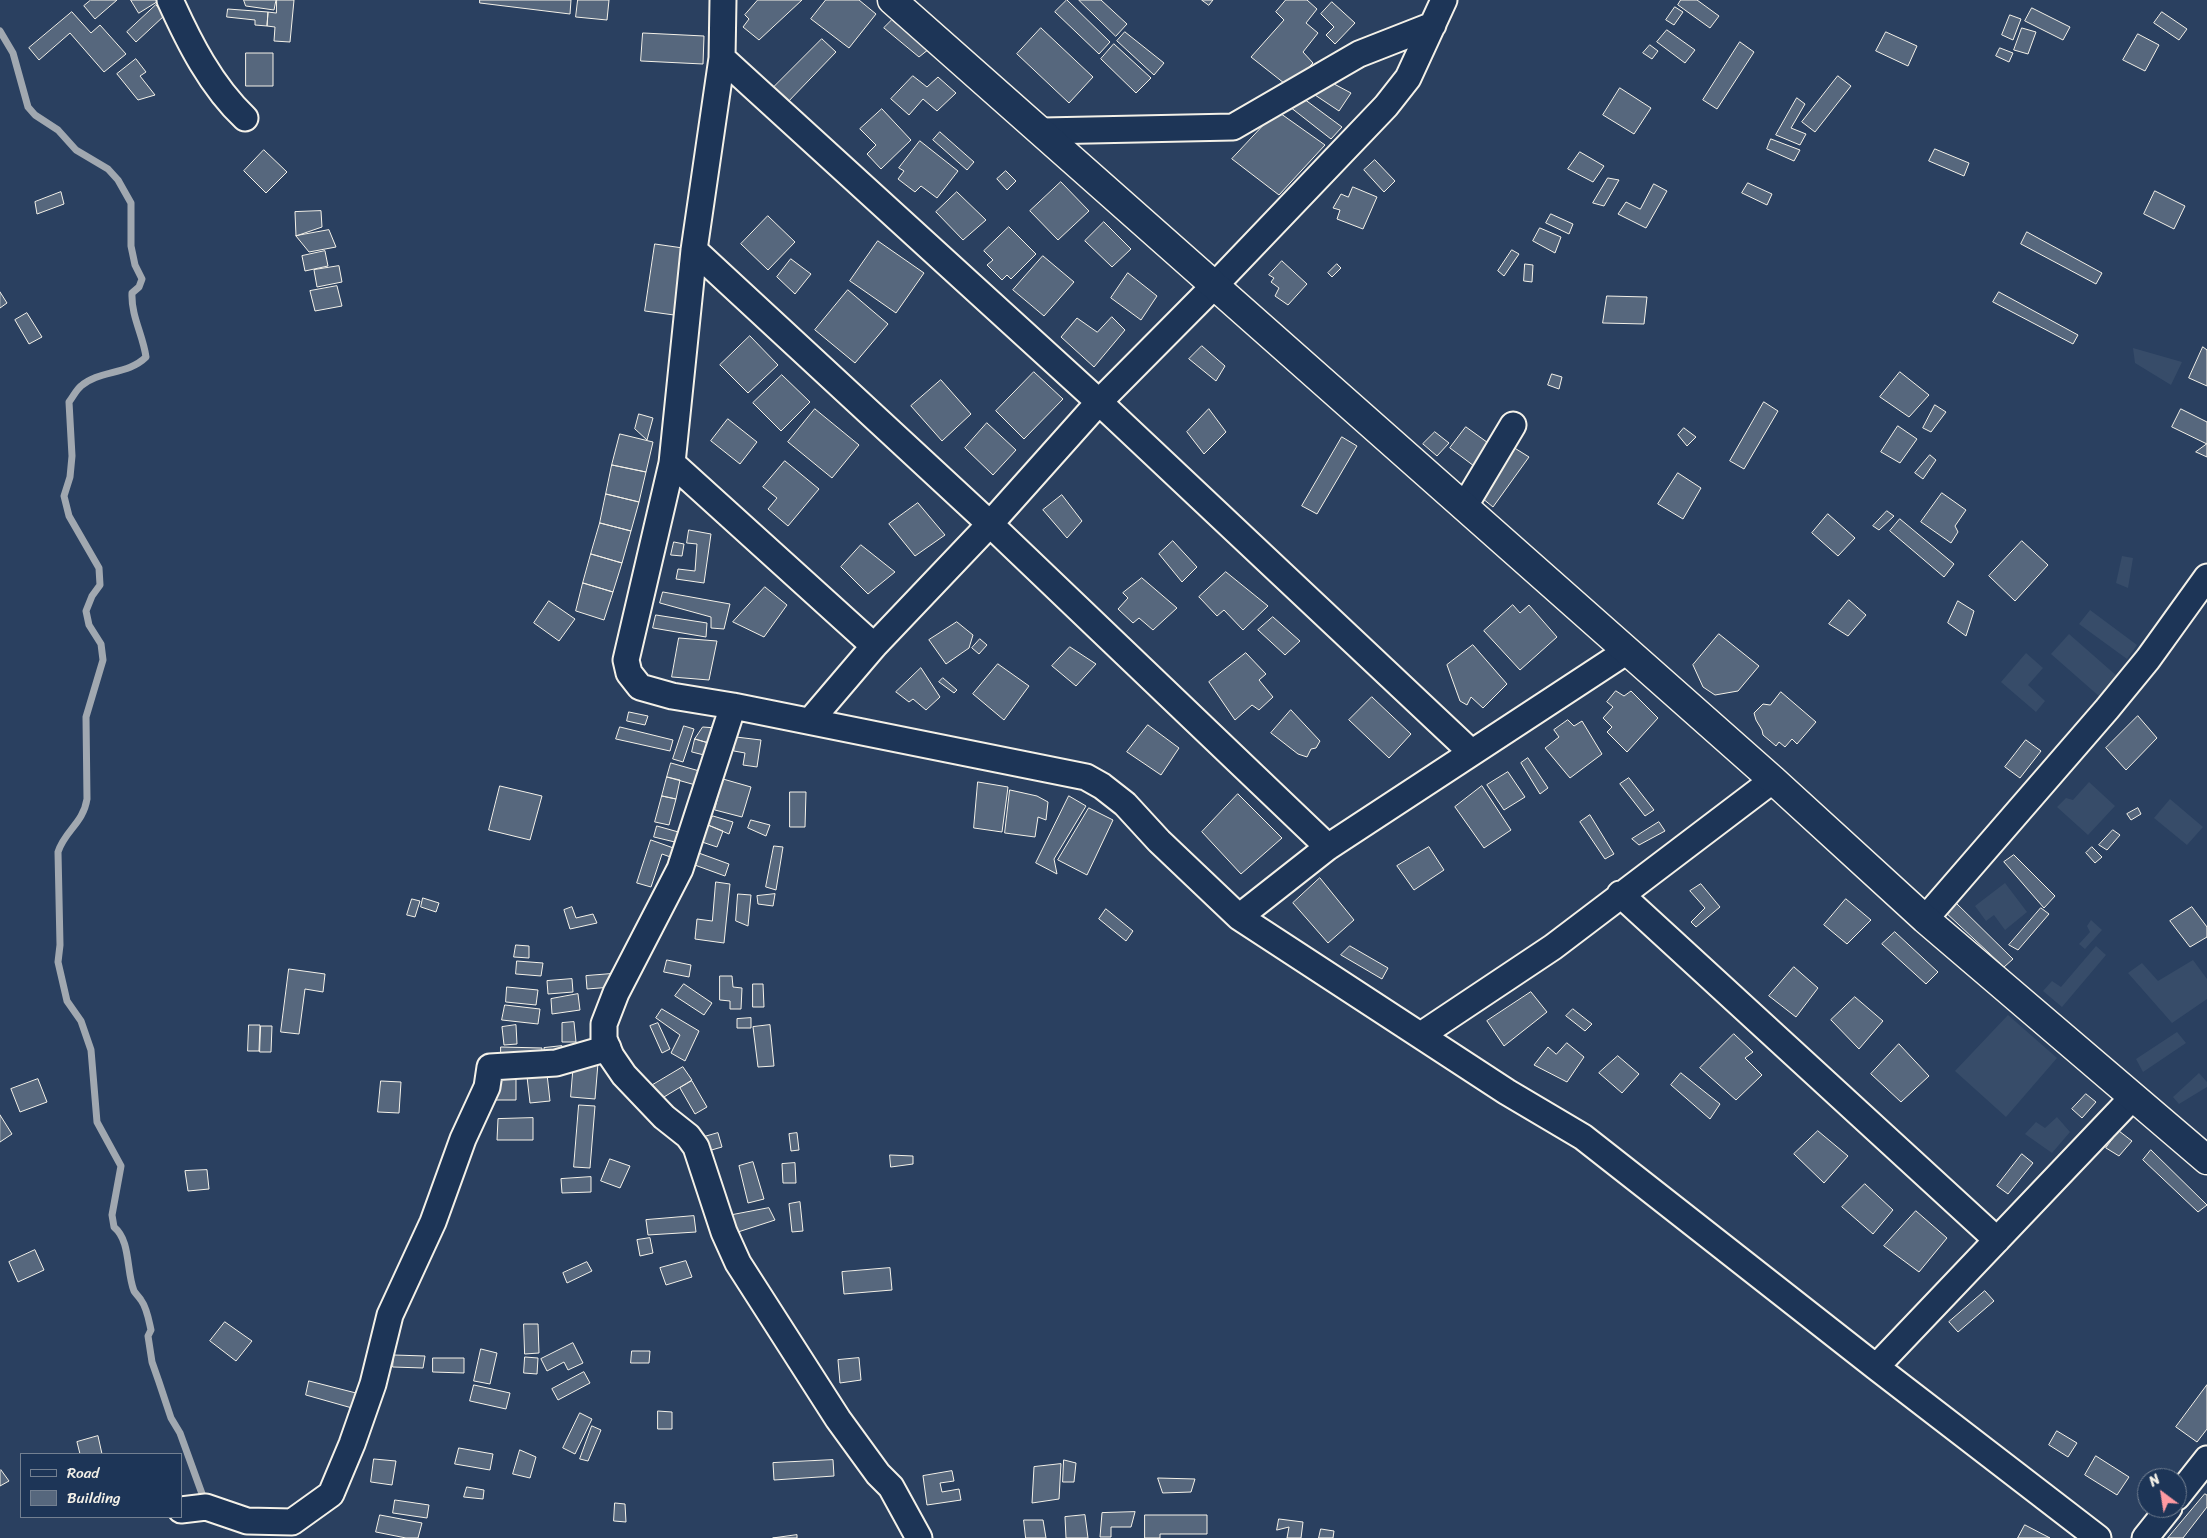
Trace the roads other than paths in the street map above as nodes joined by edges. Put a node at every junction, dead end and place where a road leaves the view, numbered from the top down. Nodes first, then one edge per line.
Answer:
1 (170, 0) edge
2 (723, 0) edge
3 (892, 0) edge
4 (1444, 0) edge
5 (1433, 25) junction
6 (722, 58) junction
7 (245, 118) dead end
8 (1043, 132) junction
9 (694, 250) junction
10 (1216, 284) junction
11 (1099, 402) junction
12 (1513, 426) dead end
13 (672, 463) junction
14 (1464, 507) junction
15 (990, 524) junction
16 (2207, 578) edge
17 (874, 646) junction
18 (1627, 651) junction
19 (733, 706) junction
20 (810, 722) junction
21 (1471, 752) junction
22 (1773, 780) junction
23 (1328, 847) junction
24 (1620, 894) junction
25 (1239, 918) junction
26 (1925, 920) junction
27 (1421, 1035) junction
28 (608, 1048) junction
29 (2132, 1098) junction
30 (2207, 1160) edge
31 (1997, 1240) junction
32 (1876, 1367) junction
33 (2207, 1459) edge
34 (2187, 1484) edge
35 (182, 1510) edge
36 (2161, 1518) edge
37 (919, 1538) edge
38 (2098, 1538) edge
39 (2145, 1538) edge

1 - 7 street
2 - 6 street
3 - 8 street
4 - 5 street
5 - 8 street
5 - 10 street
6 - 9 street
6 - 11 street
8 - 10 street
9 - 13 street
9 - 15 street
10 - 11 street
10 - 14 street
11 - 15 street
11 - 21 street
12 - 14 street
13 - 17 street
13 - 19 street
14 - 18 street
15 - 17 street
15 - 23 street
16 - 26 street
17 - 20 street
18 - 21 street
18 - 22 street
19 - 20 street
19 - 28 street
20 - 25 street
21 - 23 street
22 - 24 street
22 - 26 street
23 - 25 street
24 - 27 street
24 - 31 street
25 - 27 street
26 - 29 street
27 - 32 street
28 - 35 street
28 - 37 street
29 - 30 street
29 - 31 street
31 - 32 street
32 - 38 street
33 - 34 street
36 - 39 street

